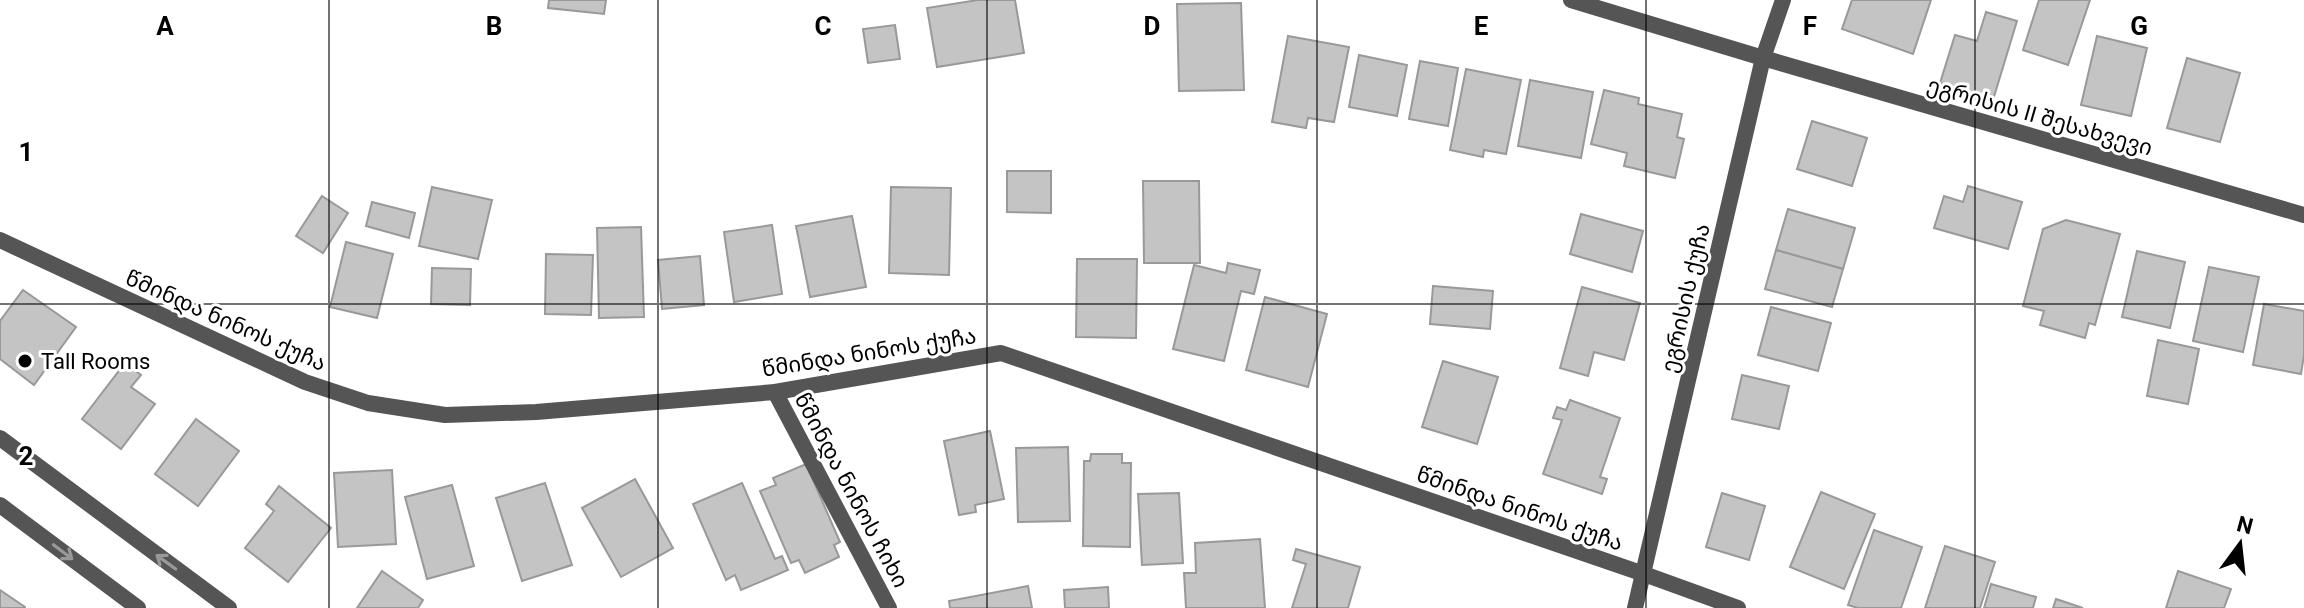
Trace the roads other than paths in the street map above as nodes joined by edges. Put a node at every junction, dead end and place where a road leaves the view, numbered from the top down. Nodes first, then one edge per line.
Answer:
1 (1571, 0) edge
2 (1783, 0) edge
3 (1763, 58) junction
4 (2304, 215) edge
5 (0, 240) edge
6 (775, 392) junction
7 (0, 438) edge
8 (0, 505) edge
9 (1644, 574) junction
10 (138, 608) edge
11 (229, 608) edge
12 (889, 608) edge
13 (1635, 608) edge
14 (1738, 608) edge

1 - 3 street, ეგრისის II შესახვევი
2 - 3 street, ეგრისის ქუჩა
3 - 4 street, ეგრისის II შესახვევი
3 - 9 street, ეგრისის ქუჩა
5 - 6 street, წმინდა ნინოს ქუჩა
6 - 9 street, წმინდა ნინოს ქუჩა
6 - 12 street, წმინდა ნინოს ჩიხი
11 -> 7 street
8 -> 10 street
9 - 13 street, ეგრისის ქუჩა
9 - 14 street, წმინდა ნინოს ქუჩა

